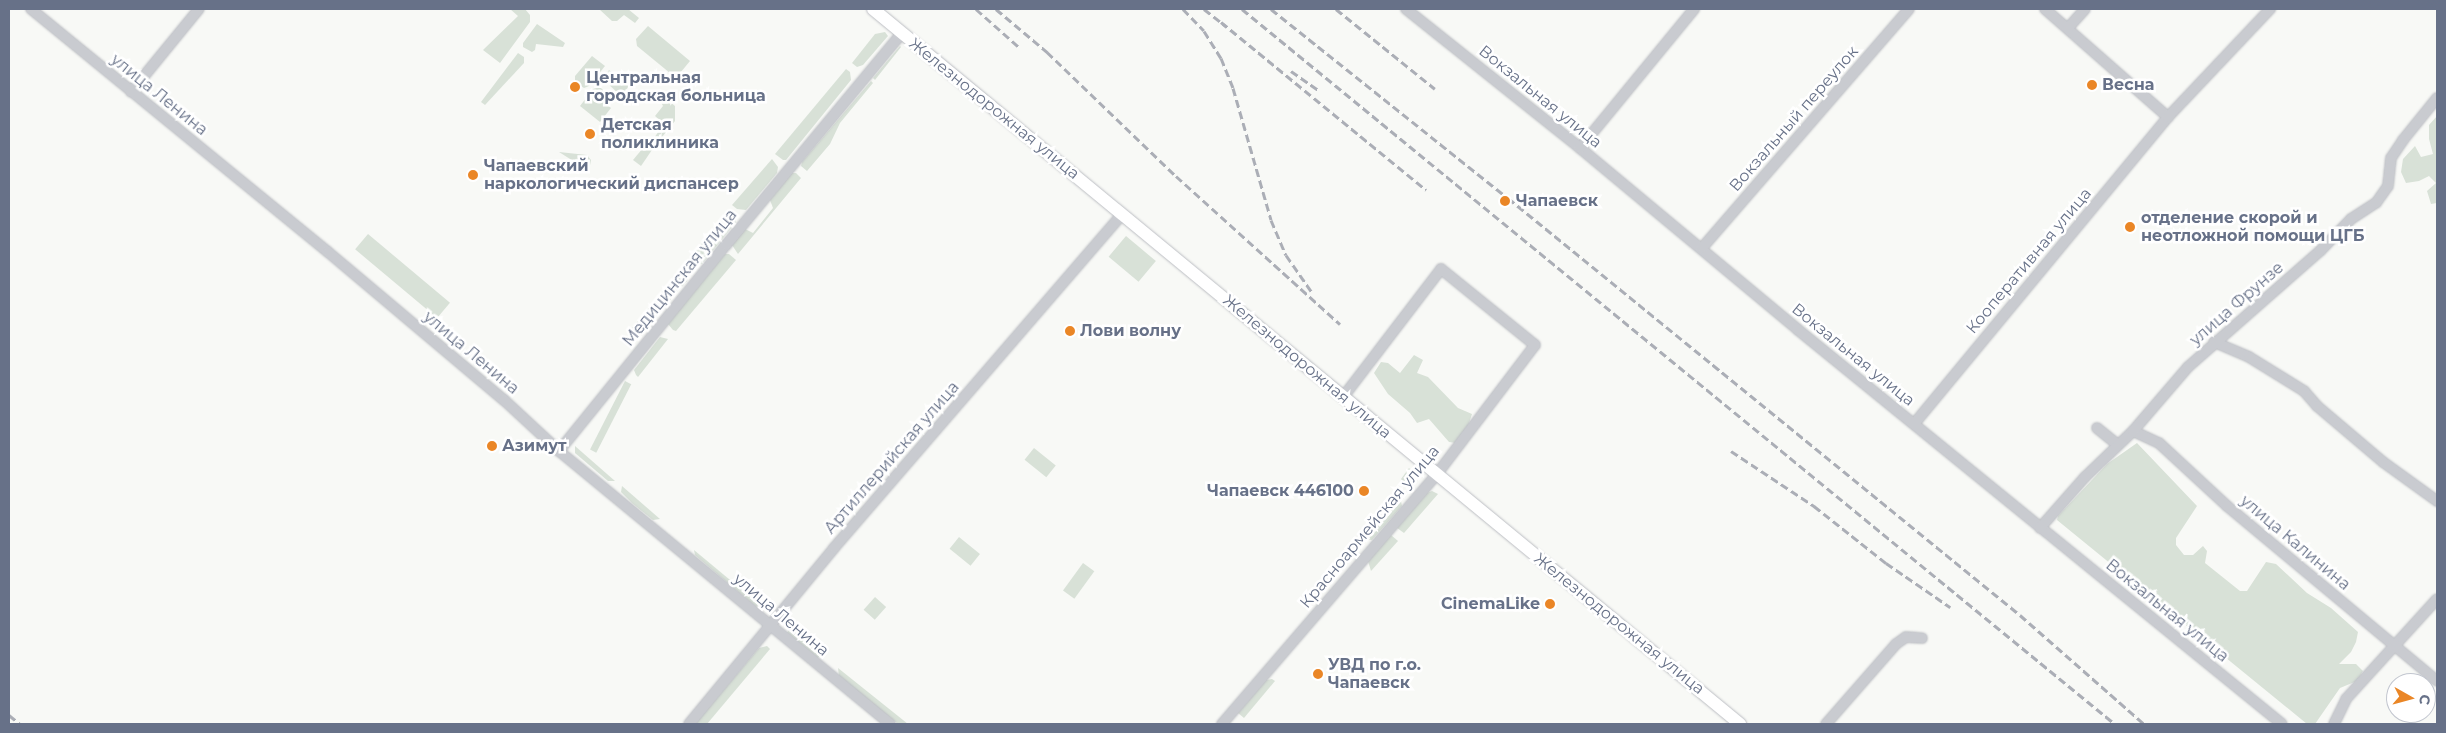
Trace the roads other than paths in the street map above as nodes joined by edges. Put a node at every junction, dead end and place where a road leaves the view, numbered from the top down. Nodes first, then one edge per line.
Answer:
1 (31, 9) edge
2 (199, 9) edge
3 (873, 9) edge
4 (1406, 9) edge
5 (1694, 9) edge
6 (1909, 9) edge
7 (2044, 9) edge
8 (2085, 9) edge
9 (2270, 9) edge
10 (2068, 28) junction
11 (902, 33) junction
12 (131, 92) junction
13 (2437, 98) edge
14 (2168, 117) junction
15 (1580, 148) junction
16 (1122, 214) junction
17 (1702, 248) junction
18 (2214, 342) junction
19 (1343, 396) junction
20 (1914, 424) junction
21 (2097, 428) dead end
22 (2133, 431) junction
23 (2118, 445) junction
24 (559, 451) junction
25 (1437, 474) junction
26 (2437, 501) edge
27 (2040, 528) junction
28 (2437, 599) edge
29 (770, 626) junction
30 (1922, 638) dead end
31 (2394, 646) junction
32 (2437, 682) edge
33 (689, 724) edge
34 (890, 724) edge
35 (1222, 724) edge
36 (1740, 724) edge
37 (1826, 724) edge
38 (2282, 724) edge
39 (2334, 724) edge

1 - 12 street, улица Ленина
2 - 12 street
3 - 11 main road, Железнодорожная улица
4 - 15 street, Вокзальная улица
5 - 15 street
6 - 17 street, Вокзальный переулок
7 - 10 street
8 - 10 street
9 - 14 street, Кооперативная улица
10 - 14 street
11 - 16 main road, Железнодорожная улица
11 - 24 street, Медицинская улица
12 - 24 street, улица Ленина
13 - 18 street, улица Фрунзе
14 - 20 street, Кооперативная улица
15 - 17 street, Вокзальная улица
16 - 19 main road, Железнодорожная улица
16 - 29 street, Артиллерийская улица
17 - 20 street, Вокзальная улица
18 - 22 street, улица Фрунзе
18 - 26 street
19 - 25 main road, Железнодорожная улица
19 - 25 street, Красноармейская улица
20 - 27 street, Вокзальная улица
21 - 23 street
22 - 23 street, улица Фрунзе
22 - 31 street, улица Калинина
23 - 27 street, улица Фрунзе
24 - 29 street, улица Ленина
25 - 35 street, Красноармейская улица
25 - 36 main road, Железнодорожная улица
27 - 38 street, Вокзальная улица
28 - 31 street
29 - 33 street, Артиллерийская улица
29 - 34 street, улица Ленина
30 - 37 street
31 - 32 street, улица Калинина
31 - 39 street

